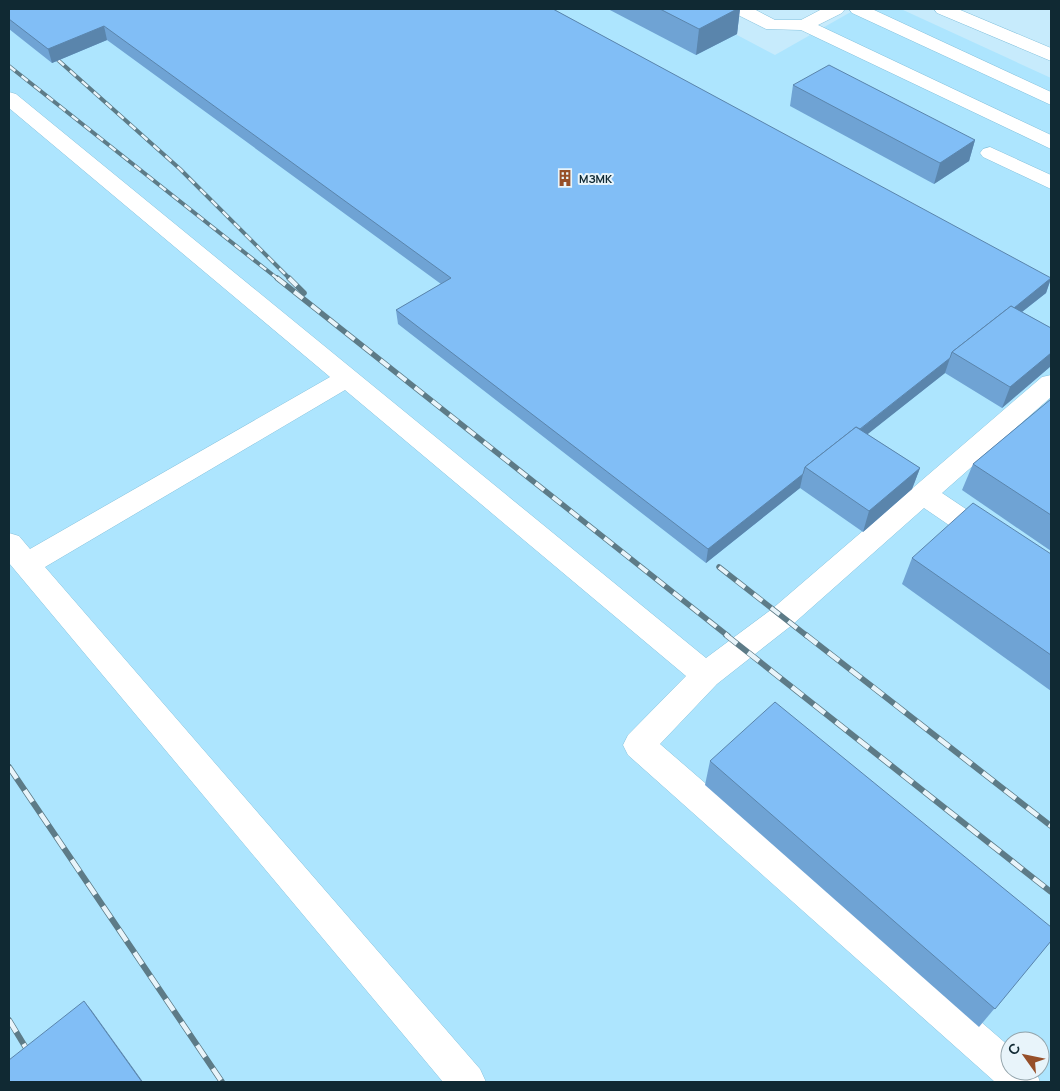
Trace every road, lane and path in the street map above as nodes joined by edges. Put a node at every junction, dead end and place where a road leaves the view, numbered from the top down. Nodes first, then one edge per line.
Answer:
1 (740, 9) edge
2 (836, 9) edge
3 (858, 9) edge
4 (943, 9) edge
5 (804, 25) junction
6 (1051, 55) edge
7 (9, 98) edge
8 (1051, 100) edge
9 (1051, 143) edge
10 (990, 153) dead end
11 (1051, 183) edge
12 (347, 378) junction
13 (1051, 383) edge
14 (923, 494) junction
15 (18, 554) edge
16 (1051, 580) edge
17 (706, 675) junction
18 (467, 1082) edge
19 (1022, 1082) edge

1 - 5 street
2 - 5 street
3 - 8 street
4 - 6 street
5 - 9 street
7 - 12 street
10 - 11 street
12 - 15 street
12 - 17 street
13 - 14 street
14 - 16 street
14 - 17 street
15 - 18 street
17 - 19 street

